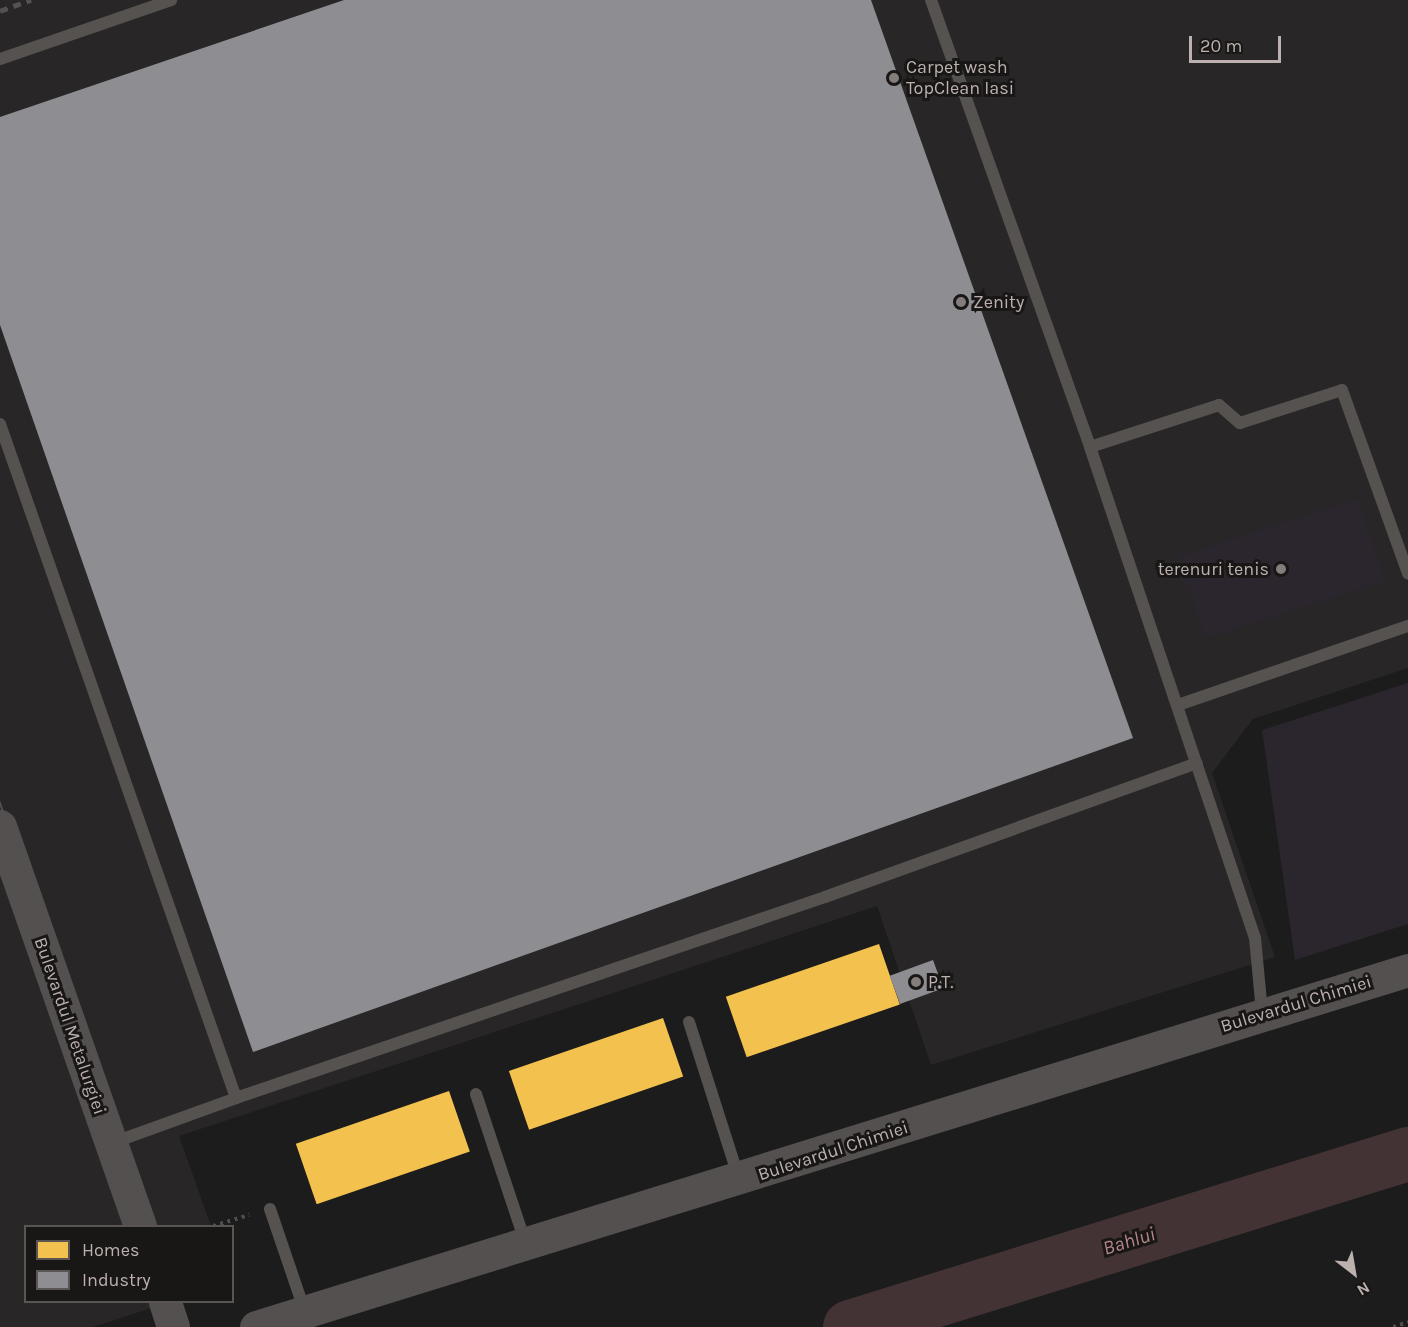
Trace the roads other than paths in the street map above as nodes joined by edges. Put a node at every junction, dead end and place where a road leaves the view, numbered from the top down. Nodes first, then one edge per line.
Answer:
1 (171, 0) edge
2 (932, 0) edge
3 (0, 59) edge
4 (0, 424) edge
5 (1090, 447) junction
6 (1408, 573) edge
7 (1408, 626) edge
8 (1178, 705) junction
9 (1197, 764) junction
10 (1, 831) edge
11 (1408, 970) edge
12 (1263, 1014) junction
13 (689, 1022) dead end
14 (476, 1094) dead end
15 (236, 1098) junction
16 (111, 1143) junction
17 (739, 1180) junction
18 (270, 1209) road end
19 (139, 1225) edge
20 (526, 1245) junction
21 (165, 1303) edge
22 (305, 1311) junction
23 (173, 1327) edge
24 (256, 1327) edge

1 - 3 lane
2 - 5 lane
4 - 15 lane
5 - 6 lane
5 - 8 lane
7 - 8 lane
8 - 9 lane
9 - 12 lane
9 - 15 lane
10 - 16 main road, Bulevardul Metalurgiei
11 - 12 main road, Bulevardul Chimiei
12 - 17 main road, Bulevardul Chimiei
13 - 17 lane
14 - 20 lane
15 - 16 lane
16 - 19 main road, Bulevardul Metalurgiei
17 - 20 main road, Bulevardul Chimiei
18 - 22 lane
20 - 22 main road, Bulevardul Chimiei
21 - 23 main road
22 - 24 main road, Bulevardul Chimiei

